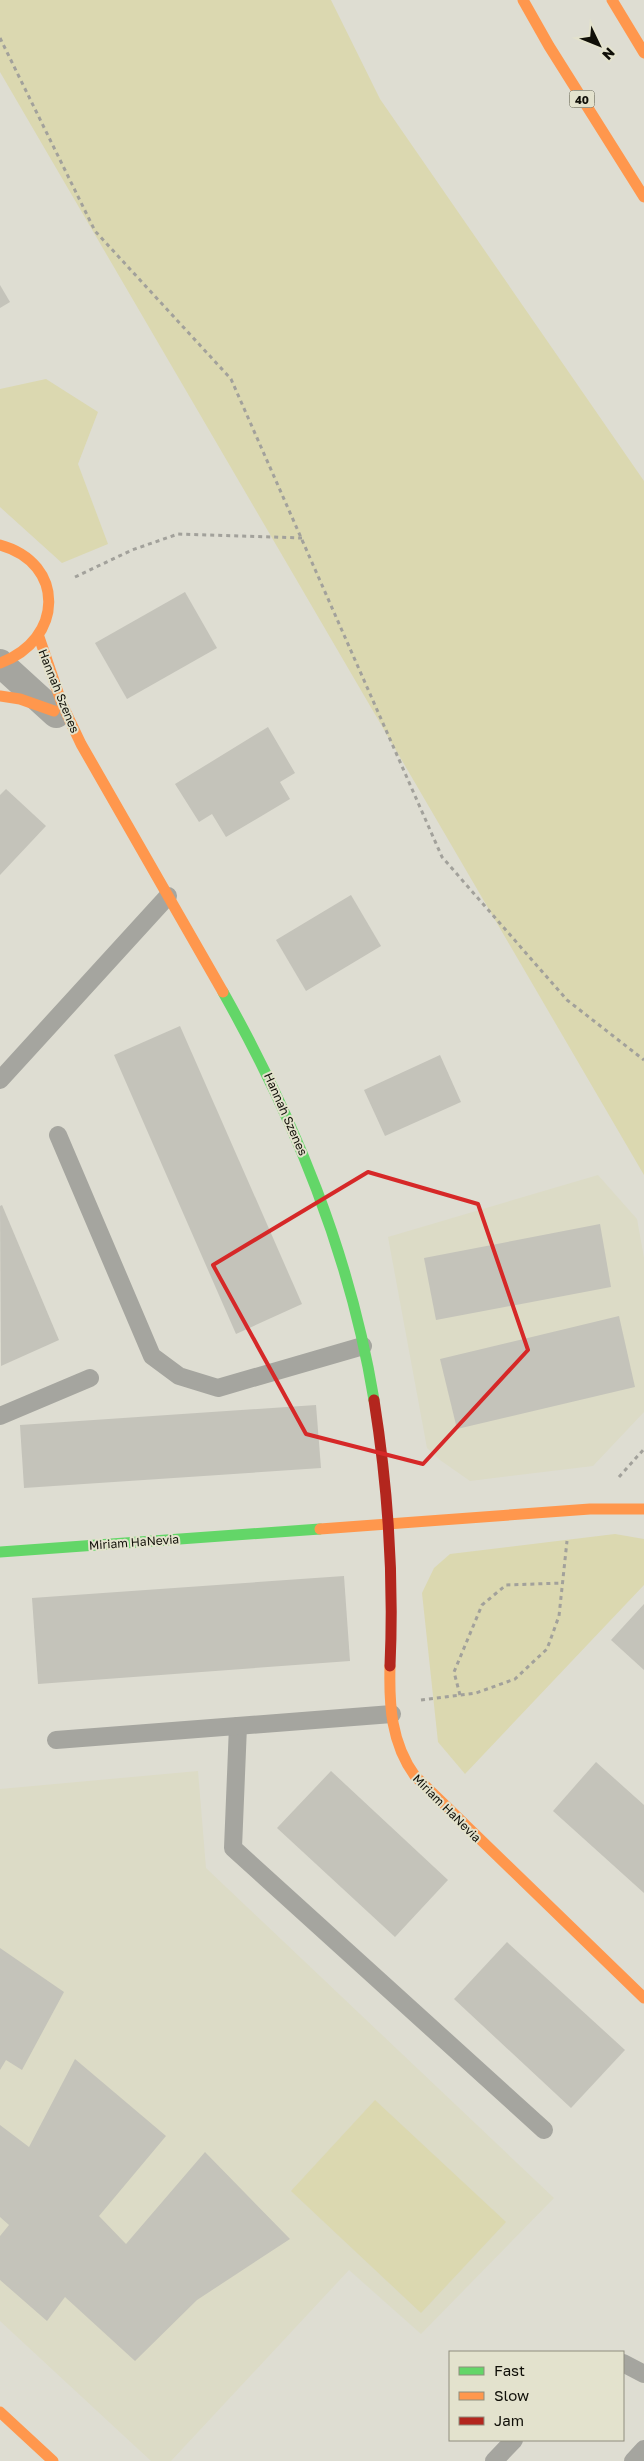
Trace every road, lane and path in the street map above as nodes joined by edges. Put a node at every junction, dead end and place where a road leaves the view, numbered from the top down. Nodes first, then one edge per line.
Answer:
1 (523, 0) edge
2 (612, 0) edge
3 (0, 38) edge
4 (644, 53) edge
5 (644, 197) edge
6 (302, 538) junction
7 (0, 545) edge
8 (47, 590) junction
9 (39, 637) junction
10 (0, 662) edge
11 (0, 696) edge
12 (54, 711) junction
13 (81, 744) junction
14 (168, 896) junction
15 (644, 1060) edge
16 (0, 1080) edge
17 (58, 1136) dead end
18 (363, 1346) junction
19 (90, 1378) dead end
20 (0, 1416) edge
21 (644, 1509) edge
22 (570, 1511) junction
23 (389, 1523) junction
24 (0, 1552) edge
25 (562, 1582) junction
26 (460, 1695) junction
27 (392, 1709) junction
28 (238, 1726) junction
29 (56, 1740) dead end
30 (644, 1998) edge
31 (544, 2130) dead end
32 (624, 2364) edge
33 (644, 2374) edge
34 (0, 2412) edge
35 (513, 2441) edge
36 (644, 2449) edge
37 (53, 2461) edge
38 (494, 2461) edge
39 (633, 2461) edge

1 - 5 main road, 40
2 - 4 main road
3 - 6 path
6 - 8 path
6 - 15 path
7 - 8 main road
8 - 9 main road
9 - 10 main road
9 - 13 main road, Hannah Szenes
10 - 12 street, Hannah Szenes
11 - 12 main road
12 - 13 street, Hannah Szenes
13 - 14 main road, Hannah Szenes
14 - 16 lane
14 - 18 main road, Hannah Szenes
17 - 18 lane
18 - 23 main road, Hannah Szenes
19 - 20 lane
21 - 22 main road, Miriam HaNevia
22 - 23 main road, Miriam HaNevia
22 - 25 path
23 - 24 main road, Miriam HaNevia
23 - 27 main road, Miriam HaNevia
25 - 26 path
25 - 26 path
26 - 27 path
27 - 28 lane
27 - 30 main road, Miriam HaNevia
28 - 29 lane
28 - 31 lane
32 - 33 lane
34 - 37 main road
35 - 38 lane
36 - 39 lane

